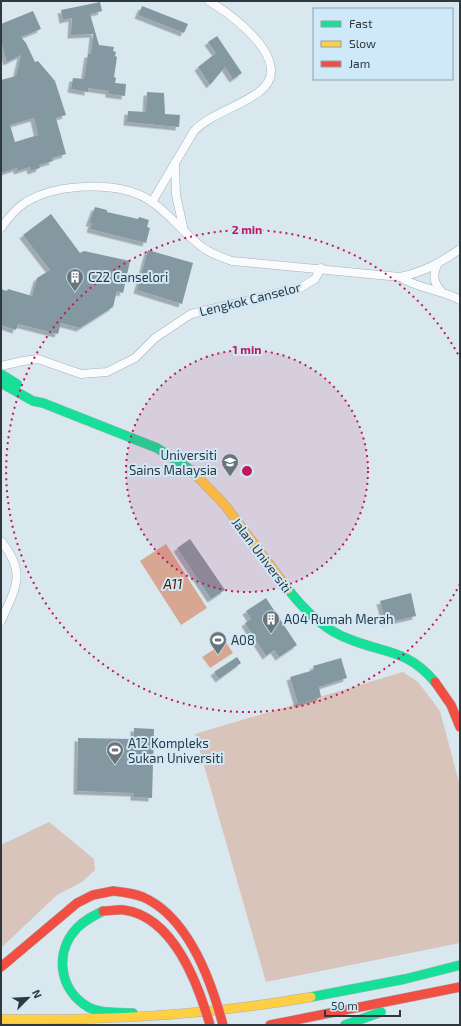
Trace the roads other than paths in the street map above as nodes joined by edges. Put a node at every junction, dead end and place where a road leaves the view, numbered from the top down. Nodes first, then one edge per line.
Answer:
1 (209, 1) edge
2 (175, 163) junction
3 (152, 202) junction
4 (1, 228) edge
5 (184, 231) junction
6 (460, 249) edge
7 (437, 265) junction
8 (322, 268) junction
9 (400, 276) junction
10 (444, 292) junction
11 (460, 294) edge
12 (460, 300) edge
13 (1, 366) edge
14 (1, 374) edge
15 (1, 383) edge
16 (43, 403) junction
17 (1, 541) edge
18 (1, 621) edge
19 (460, 727) edge
20 (460, 965) edge
21 (1, 966) edge
22 (460, 987) edge
23 (427, 995) junction
24 (193, 1016) junction
25 (1, 1019) edge
26 (210, 1025) edge
27 (223, 1025) edge
28 (270, 1025) edge
29 (345, 1025) edge

1 - 2 street
2 - 3 street
2 - 5 street
3 - 4 street
3 - 5 street
5 - 8 street
6 - 7 street
7 - 9 street
7 - 10 street
8 - 9 street
8 - 13 street, Lengkok Canselor
9 - 10 street
10 - 11 street
10 - 12 street
14 - 16 main road, Jalan Universiti
15 - 16 main road, Jalan Universiti
16 - 19 main road, Jalan Universiti
17 - 18 street
20 - 24 main road
21 - 27 main road, bridge
22 - 23 main road
23 - 28 main road
23 - 29 main road
24 - 25 main road
24 - 26 main road, bridge

